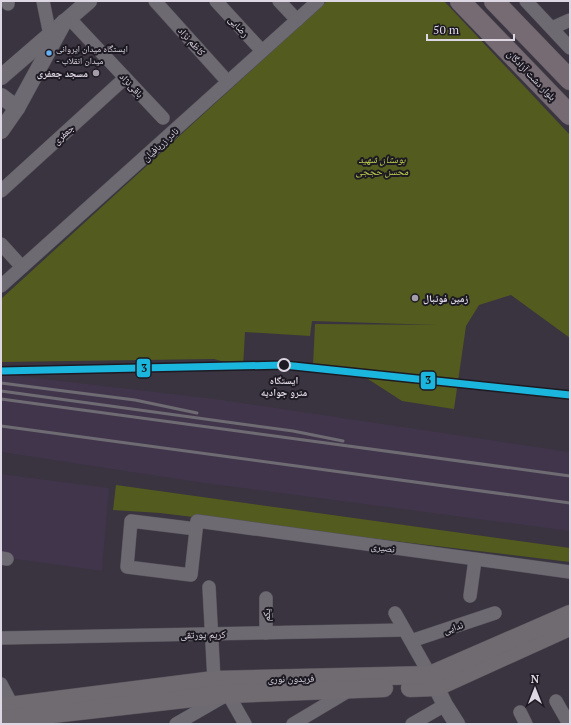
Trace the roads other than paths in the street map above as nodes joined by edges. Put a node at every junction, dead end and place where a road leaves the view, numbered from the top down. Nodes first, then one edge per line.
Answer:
1 (43, 1) edge
2 (89, 1) edge
3 (155, 1) edge
4 (216, 1) edge
5 (279, 1) edge
6 (318, 1) edge
7 (460, 1) edge
8 (494, 1) edge
9 (526, 1) edge
10 (67, 20) junction
11 (297, 20) junction
12 (570, 20) edge
13 (552, 28) junction
14 (50, 35) junction
15 (570, 48) edge
16 (262, 51) junction
17 (1, 78) edge
18 (125, 78) junction
19 (570, 80) edge
20 (228, 82) junction
21 (1, 96) edge
22 (17, 108) junction
23 (570, 115) edge
24 (162, 118) dead end
25 (1, 131) edge
26 (1, 191) edge
27 (1, 244) edge
28 (22, 267) junction
29 (1, 286) edge
30 (197, 525) junction
31 (475, 560) junction
32 (570, 572) edge
33 (210, 587) dead end
34 (470, 596) dead end
35 (266, 598) dead end
36 (395, 613) dead end
37 (495, 613) dead end
38 (570, 614) edge
39 (570, 627) edge
40 (266, 633) junction
41 (212, 634) junction
42 (408, 636) junction
43 (1, 638) edge
44 (214, 680) junction
45 (433, 681) junction
46 (1, 684) edge
47 (350, 690) junction
48 (228, 694) junction
49 (556, 701) dead end
50 (445, 705) junction
51 (520, 712) dead end
52 (16, 717) edge
53 (1, 720) edge
54 (176, 724) edge
55 (245, 724) edge
56 (293, 724) edge
57 (412, 724) edge
58 (457, 724) edge
59 (526, 724) edge
60 (569, 724) edge

1 - 14 street
2 - 10 street
3 - 20 street, کاظم نژاد
4 - 16 street, رضایی
5 - 11 street
6 - 11 street, نادر زربافیان
7 - 23 main road, بلوار دشت آزادگان
8 - 19 main road
9 - 13 street
10 - 14 street
10 - 18 street, باقی‌نژاد
10 - 22 street
11 - 16 street, نادر زربافیان
12 - 13 street
13 - 15 street
14 - 17 street
16 - 20 street, نادر زربافیان
18 - 24 street, باقی‌نژاد
18 - 26 street, جعفری
20 - 28 street, نادر زربافیان
21 - 22 street
22 - 25 street
27 - 28 street
28 - 29 street, نادر زربافیان
30 - 30 street, نصیری
30 - 31 street, نصیری
31 - 32 street, نصیری
31 - 34 street
33 - 41 street
35 - 40 street, یکم
36 - 42 street
37 - 42 street, ندایی
38 - 45 main road, فریدون نوری
39 - 45 main road, فریدون نوری
40 - 41 street, کریم پورتقی
40 - 42 street, کریم پورتقی
41 - 43 street, کریم پورتقی
41 - 44 street
42 - 45 street
44 - 45 main road, فریدون نوری
44 - 52 main road, فریدون نوری
45 - 47 main road, فریدون نوری
45 - 50 street
46 - 52 street
47 - 48 main road, فریدون نوری
47 - 56 street
48 - 52 main road, فریدون نوری
48 - 54 street
48 - 55 street
49 - 60 street
50 - 57 street
50 - 58 street
51 - 59 street
52 - 53 main road, فریدون نوری

